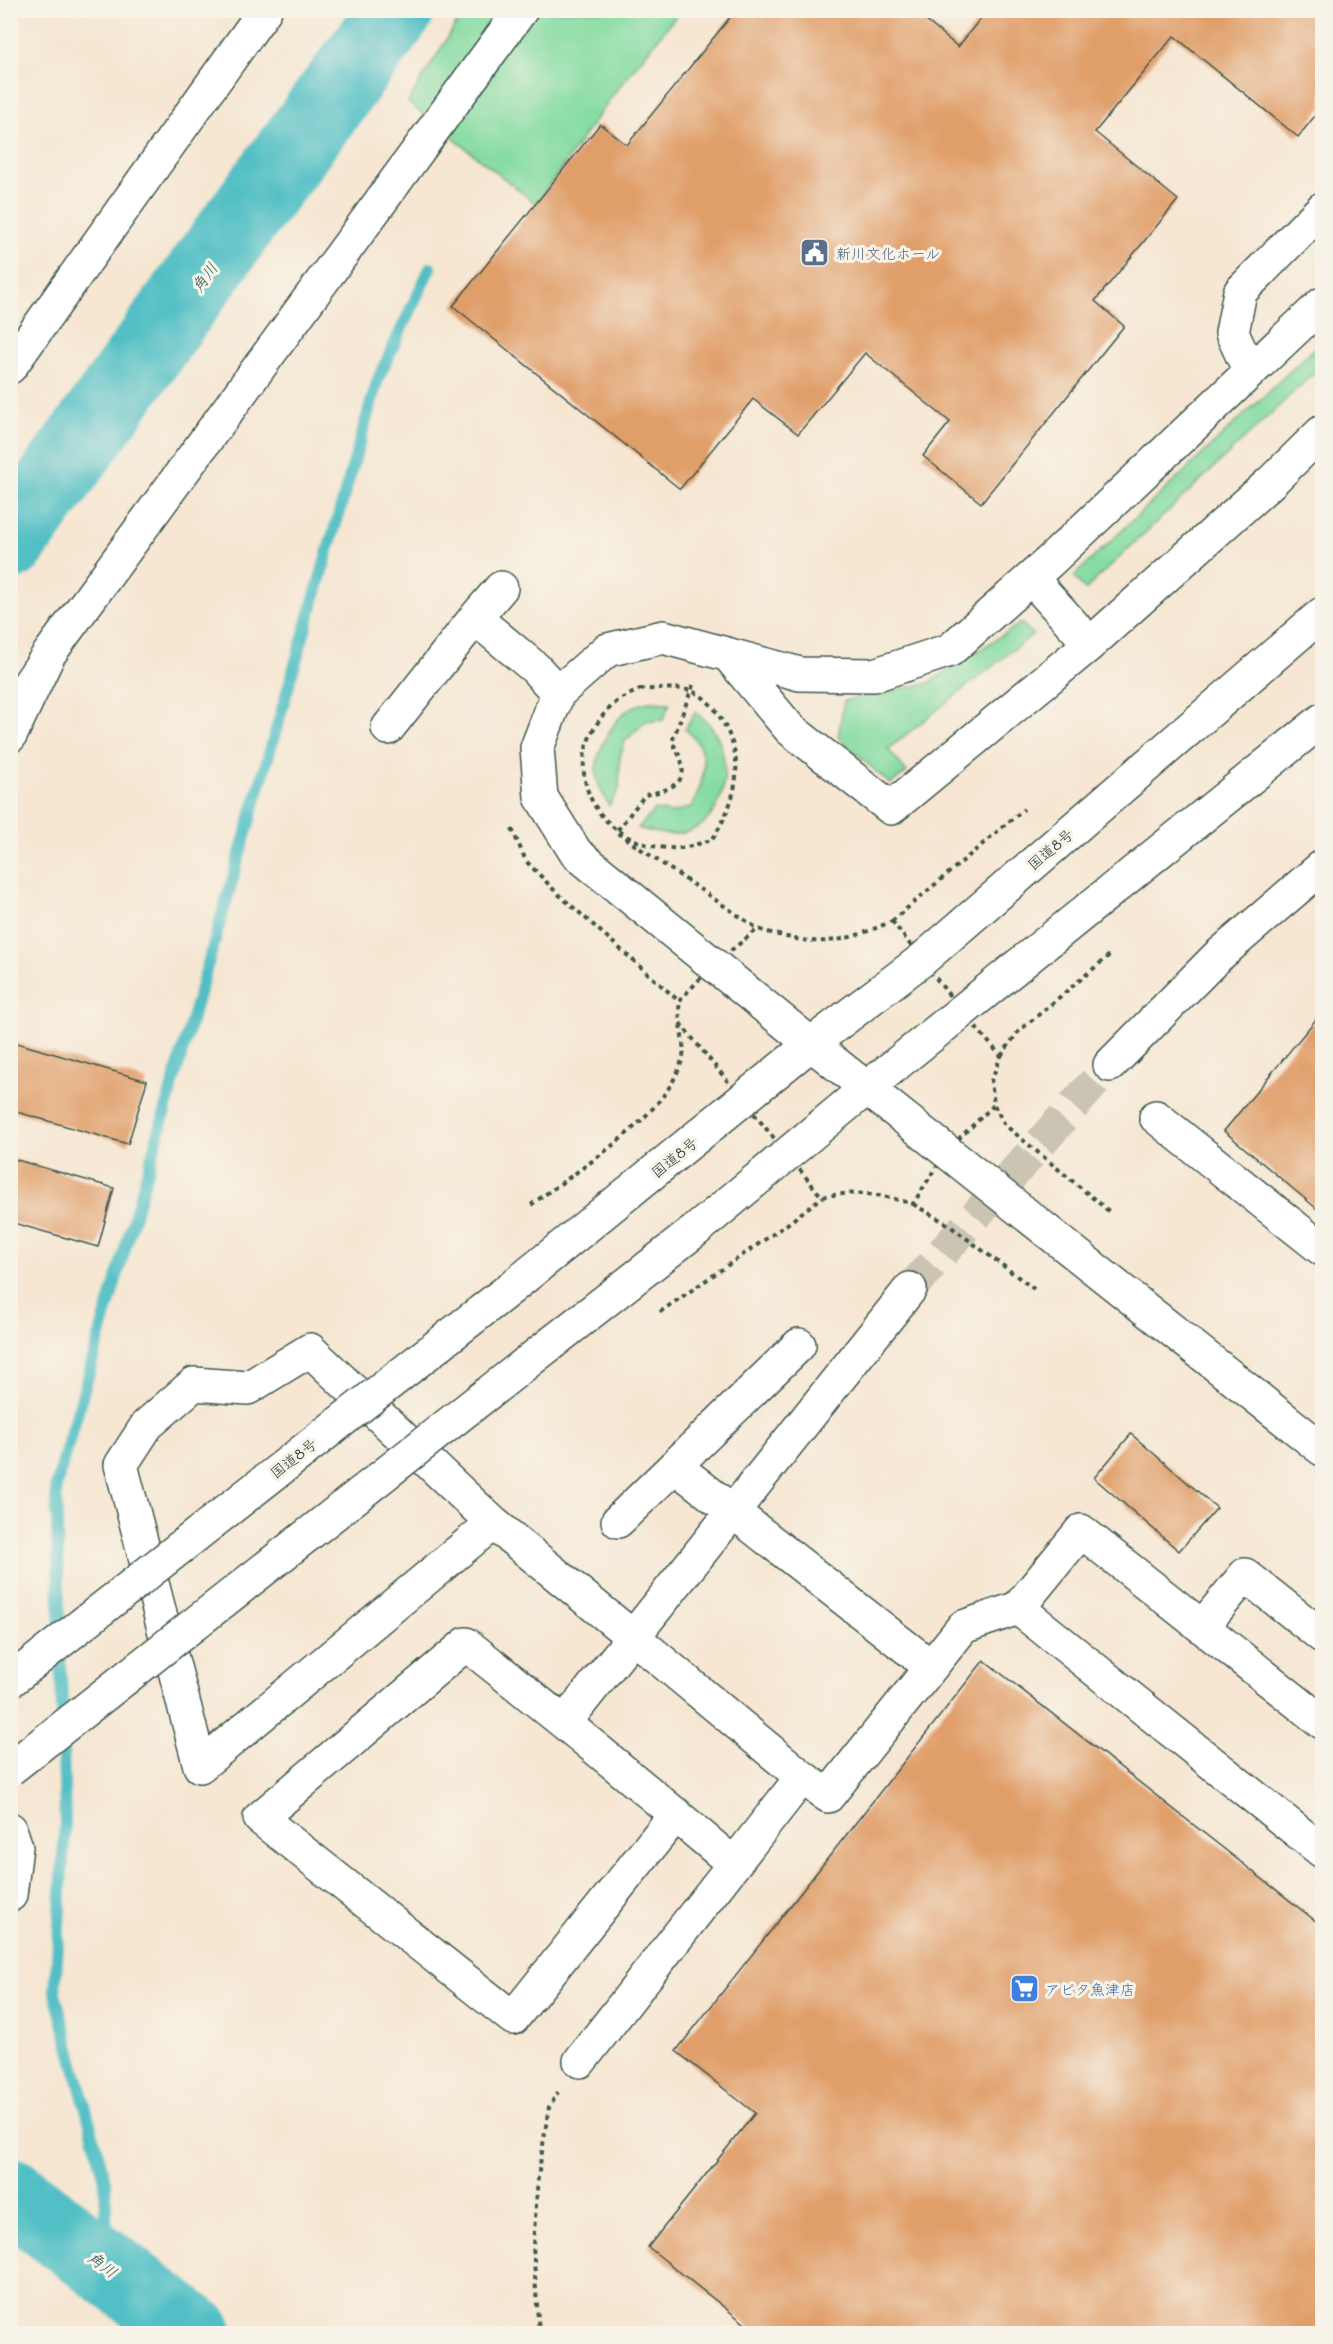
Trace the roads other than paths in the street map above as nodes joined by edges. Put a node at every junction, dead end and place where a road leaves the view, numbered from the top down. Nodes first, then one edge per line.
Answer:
1 (265, 10) edge
2 (521, 10) edge
3 (1323, 208) edge
4 (1323, 304) edge
5 (10, 367) edge
6 (1250, 372) junction
7 (1323, 432) edge
8 (1031, 578) junction
9 (501, 588) dead end
10 (1323, 614) edge
11 (475, 618) junction
12 (1090, 644) junction
13 (714, 652) junction
14 (49, 654) junction
15 (558, 693) junction
16 (10, 712) edge
17 (1323, 720) edge
18 (388, 728) dead end
19 (10, 736) edge
20 (1323, 867) edge
21 (811, 1044) junction
22 (1110, 1065) tunnel mouth
23 (868, 1087) junction
24 (1156, 1117) dead end
25 (1323, 1249) edge
26 (910, 1288) tunnel mouth
27 (799, 1345) dead end
28 (1323, 1449) edge
29 (676, 1467) junction
30 (733, 1511) junction
31 (618, 1521) dead end
32 (493, 1523) junction
33 (1018, 1608) junction
34 (1202, 1627) junction
35 (1323, 1636) edge
36 (633, 1637) junction
37 (930, 1666) junction
38 (10, 1681) edge
39 (565, 1722) junction
40 (1323, 1722) edge
41 (10, 1768) edge
42 (802, 1777) junction
43 (676, 1814) junction
44 (10, 1829) edge
45 (1323, 1851) edge
46 (734, 1864) junction
47 (10, 1895) edge
48 (580, 2061) road end

1 - 5 main road
2 - 14 main road
3 - 6 main road
4 - 6 main road
6 - 8 main road
7 - 12 main road
8 - 12 main road
8 - 13 main road
9 - 11 main road
10 - 21 main road, 国道8号
11 - 15 main road
11 - 18 main road
12 - 13 main road
13 - 15 main road
14 - 16 main road
14 - 19 main road
15 - 21 main road
17 - 23 main road
20 - 22 main road
21 - 23 main road
21 - 38 main road, 国道8号, bridge
23 - 28 main road
23 - 41 main road, bridge
24 - 25 main road
26 - 30 main road
27 - 29 main road
29 - 30 main road
29 - 31 main road
30 - 36 main road
30 - 37 main road
32 - 32 main road
32 - 36 main road
33 - 34 main road
33 - 37 main road
33 - 45 main road
34 - 35 main road
34 - 40 main road
36 - 39 main road
36 - 42 main road
37 - 42 main road
39 - 43 main road
39 - 43 main road
42 - 46 main road
43 - 46 main road
44 - 47 main road
46 - 48 main road

